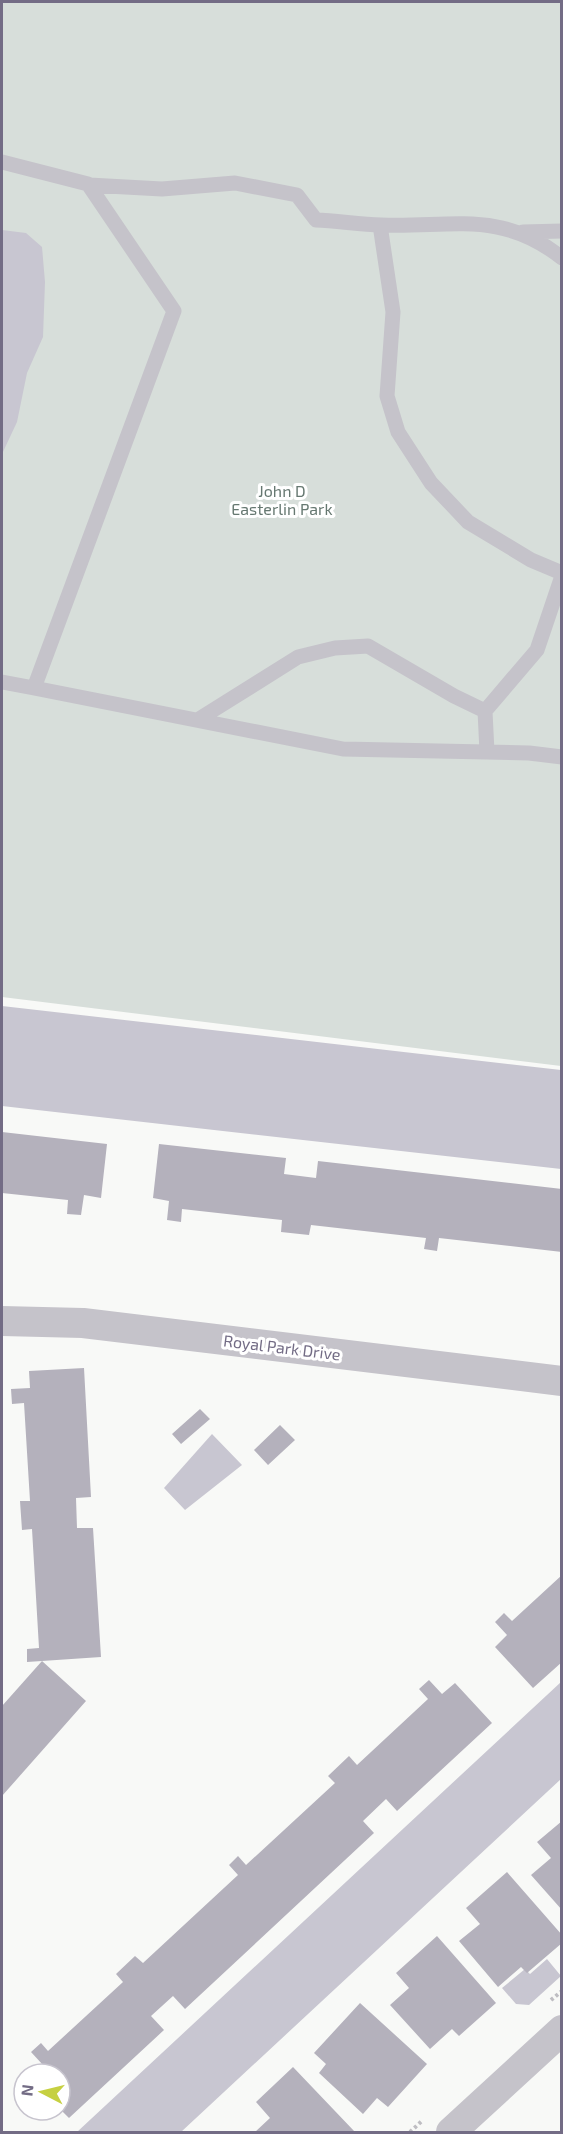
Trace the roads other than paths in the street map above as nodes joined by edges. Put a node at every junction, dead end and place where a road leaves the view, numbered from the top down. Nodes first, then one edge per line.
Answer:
1 (2, 162) edge
2 (89, 185) junction
3 (380, 225) junction
4 (561, 231) edge
5 (521, 232) junction
6 (561, 258) edge
7 (561, 574) edge
8 (2, 682) edge
9 (34, 688) junction
10 (485, 711) junction
11 (199, 719) junction
12 (487, 752) junction
13 (561, 757) edge
14 (2, 1321) edge
15 (561, 1381) edge
16 (561, 2030) edge
17 (451, 2133) edge

1 - 2 lane
2 - 3 lane
2 - 9 lane
3 - 5 lane
3 - 7 lane
4 - 5 lane
5 - 6 lane
7 - 10 lane
8 - 9 lane
9 - 11 lane
10 - 11 lane
10 - 12 lane
11 - 12 lane
12 - 13 lane
14 - 15 street, Royal Park Drive
16 - 17 street

